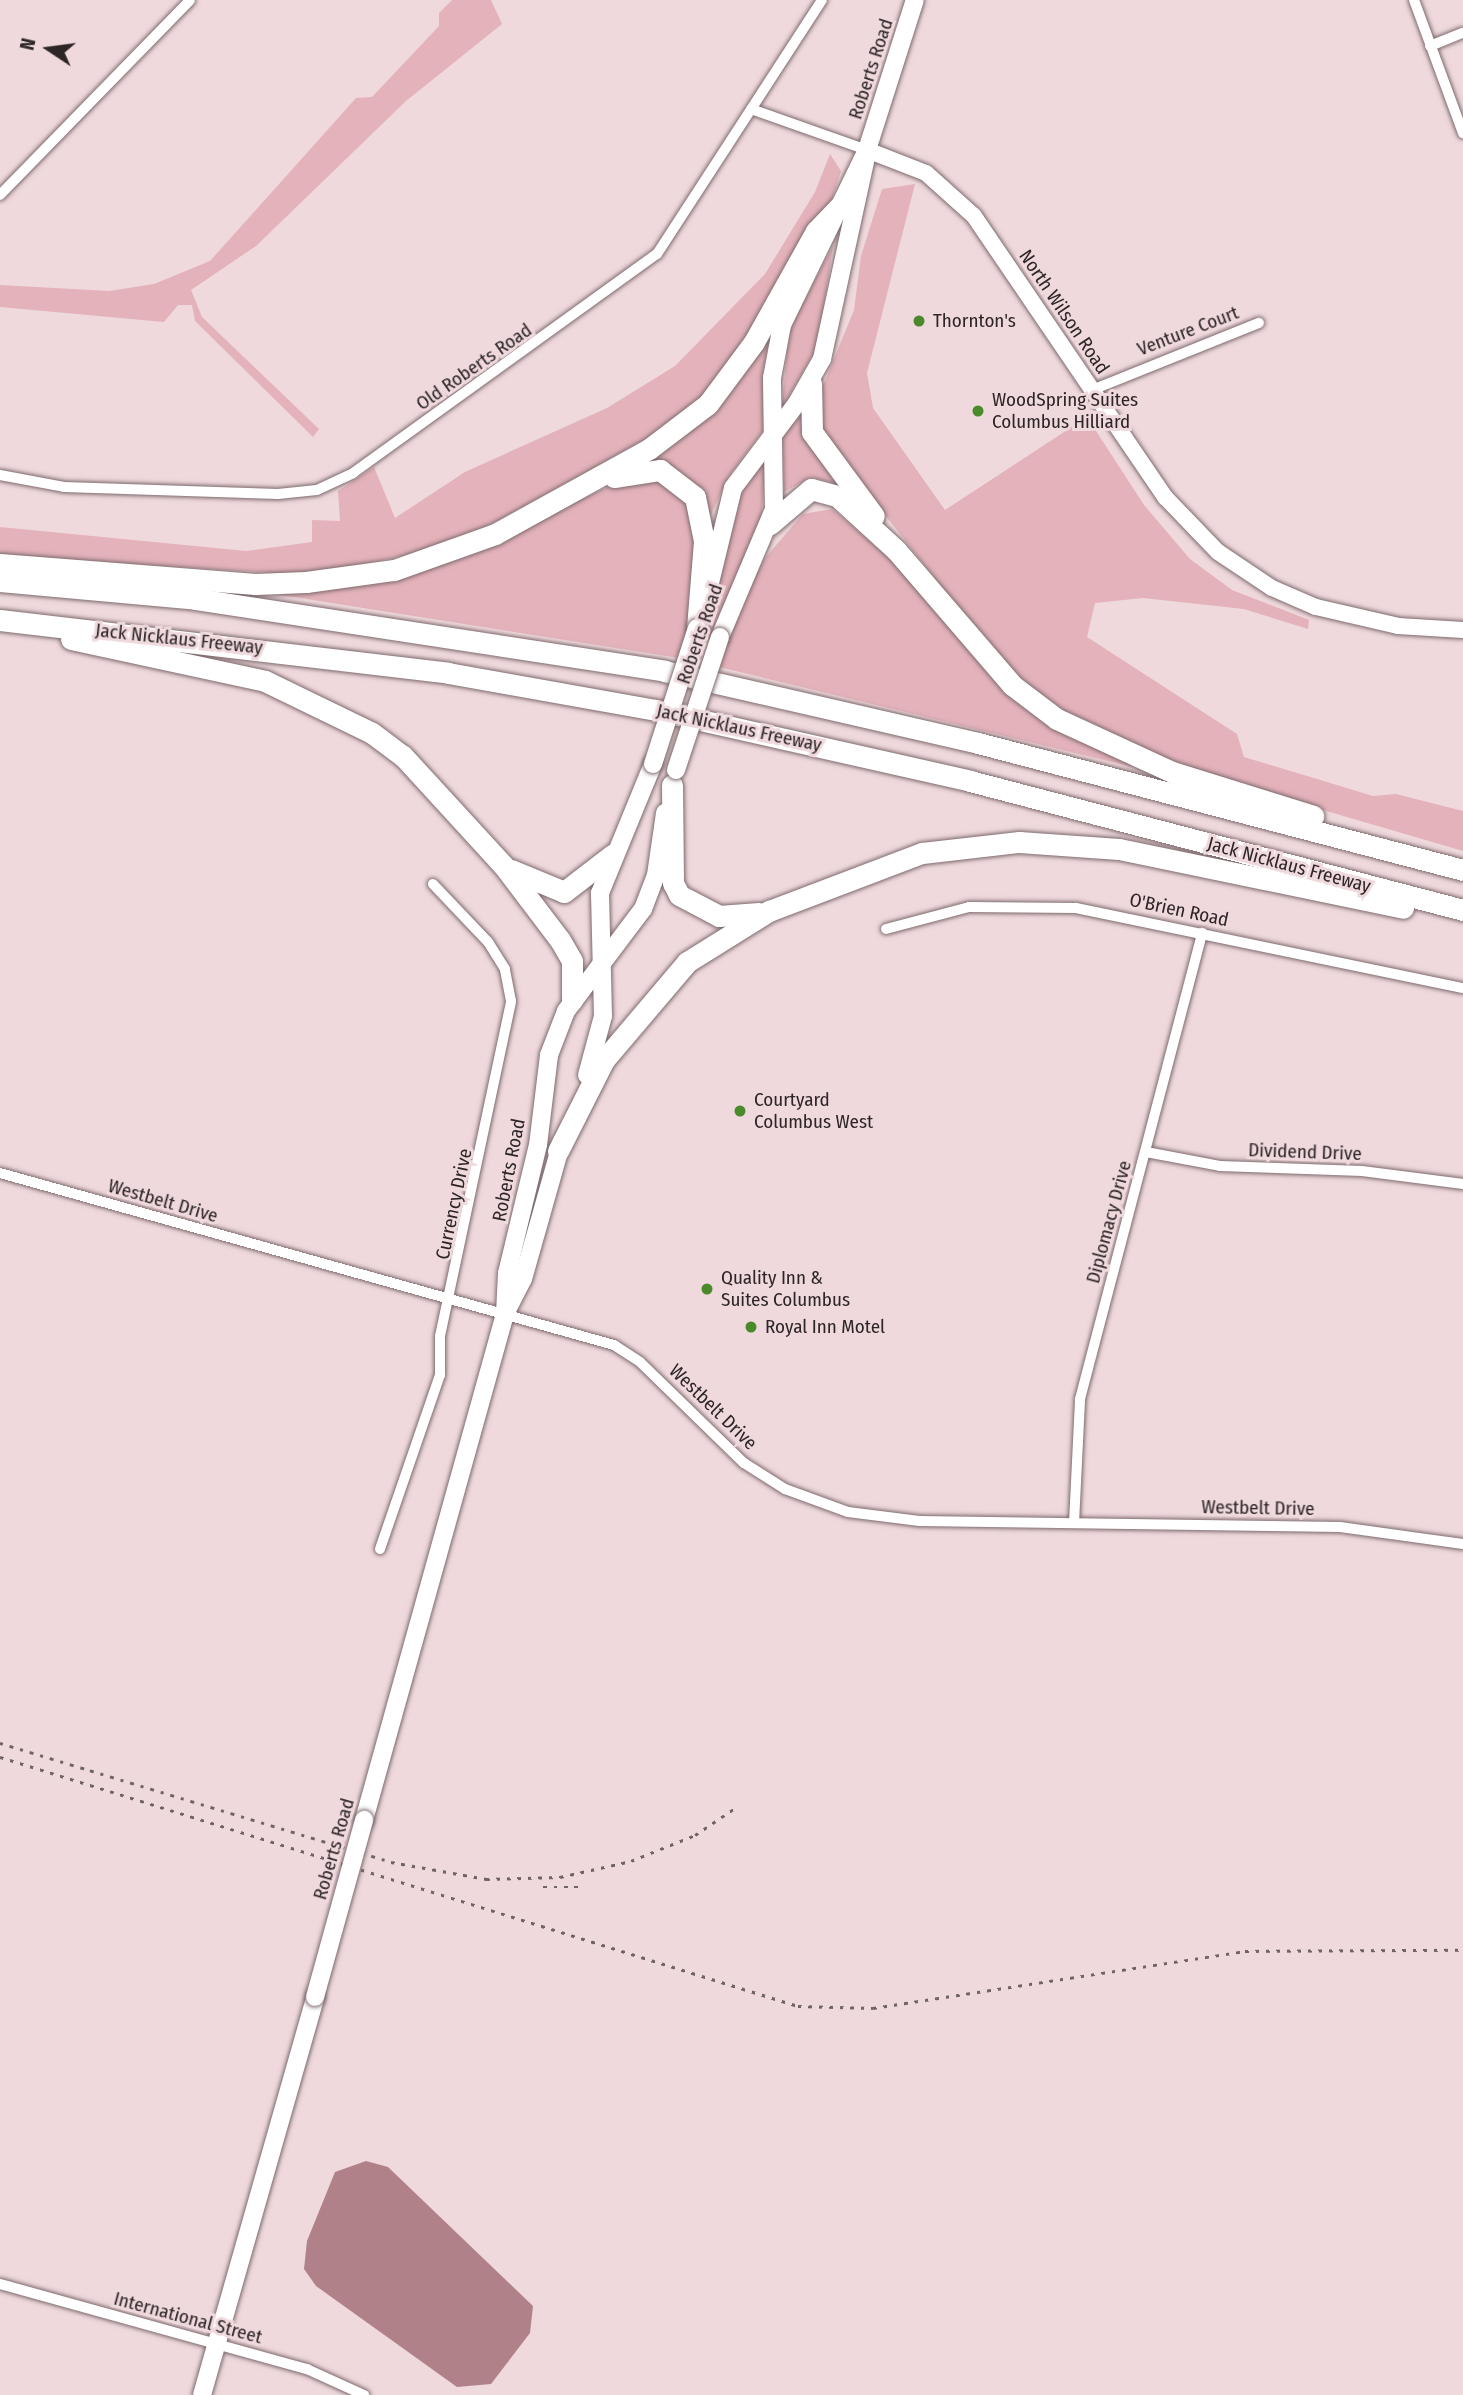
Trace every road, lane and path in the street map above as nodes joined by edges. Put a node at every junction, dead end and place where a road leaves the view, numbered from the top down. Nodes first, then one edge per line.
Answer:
1 (190, 0) edge
2 (822, 0) edge
3 (915, 0) edge
4 (1414, 0) edge
5 (1463, 33) edge
6 (1430, 46) junction
7 (751, 109) junction
8 (1463, 133) edge
9 (867, 150) junction
10 (0, 195) edge
11 (842, 204) junction
12 (1259, 323) dead end
13 (811, 383) junction
14 (1092, 390) junction
15 (775, 429) junction
16 (0, 475) edge
17 (579, 488) junction
18 (770, 524) junction
19 (896, 550) junction
20 (0, 564) edge
21 (0, 581) edge
22 (0, 620) edge
23 (0, 626) edge
24 (697, 628) junction
25 (1463, 630) edge
26 (674, 778) junction
27 (612, 855) junction
28 (1463, 863) edge
29 (503, 865) junction
30 (1463, 870) edge
31 (433, 884) dead end
32 (1463, 910) edge
33 (769, 911) junction
34 (1463, 920) edge
35 (886, 929) dead end
36 (1202, 933) junction
37 (601, 965) junction
38 (1463, 988) edge
39 (572, 1000) junction
40 (558, 1151) junction
41 (1146, 1152) junction
42 (0, 1173) edge
43 (1463, 1184) edge
44 (450, 1299) junction
45 (505, 1314) junction
46 (1074, 1522) junction
47 (1463, 1544) edge
48 (380, 1549) dead end
49 (0, 2284) edge
50 (218, 2344) junction
51 (202, 2395) edge
52 (364, 2395) edge

1 - 10 street
2 - 7 street, Old Roberts Road
3 - 9 main road, Roberts Road
4 - 6 street
5 - 6 street
6 - 8 street
7 - 9 street, North Wilson Road
7 - 16 street, Old Roberts Road
9 - 11 main road, Roberts Road
9 - 13 main road, Roberts Road
9 - 14 main road, North Wilson Road
11 - 15 main road, Roberts Road
11 - 17 highway
12 - 14 street, Venture Court
13 - 15 main road, Roberts Road
13 - 19 highway
14 - 25 main road, North Wilson Road
15 - 18 main road, Roberts Road
15 - 24 main road, Roberts Road
17 - 20 highway
17 - 24 highway
18 - 19 highway
18 - 26 main road, Roberts Road, bridge
19 - 28 highway
21 - 30 highway, Jack Nicklaus Freeway
22 - 32 highway, Jack Nicklaus Freeway
23 - 29 highway
24 - 27 main road, Roberts Road, bridge
26 - 33 highway
26 - 37 main road, Roberts Road
27 - 29 highway
27 - 37 main road, Roberts Road
29 - 39 highway
31 - 44 street, Currency Drive
33 - 34 highway
33 - 40 highway
35 - 36 street, O'Brien Road
36 - 38 street, O'Brien Road
36 - 41 street, Diplomacy Drive
37 - 39 main road, Roberts Road
37 - 40 main road, Roberts Road
39 - 45 main road, Roberts Road
40 - 45 main road, Roberts Road
41 - 43 street, Dividend Drive
41 - 46 street, Diplomacy Drive
42 - 44 street, Westbelt Drive
44 - 45 street, Westbelt Drive
44 - 48 street, Currency Drive
45 - 46 street, Westbelt Drive
45 - 50 main road, Roberts Road, bridge
46 - 47 street, Westbelt Drive
49 - 50 street, International Street
50 - 51 main road, Roberts Road
50 - 52 street, International Street

